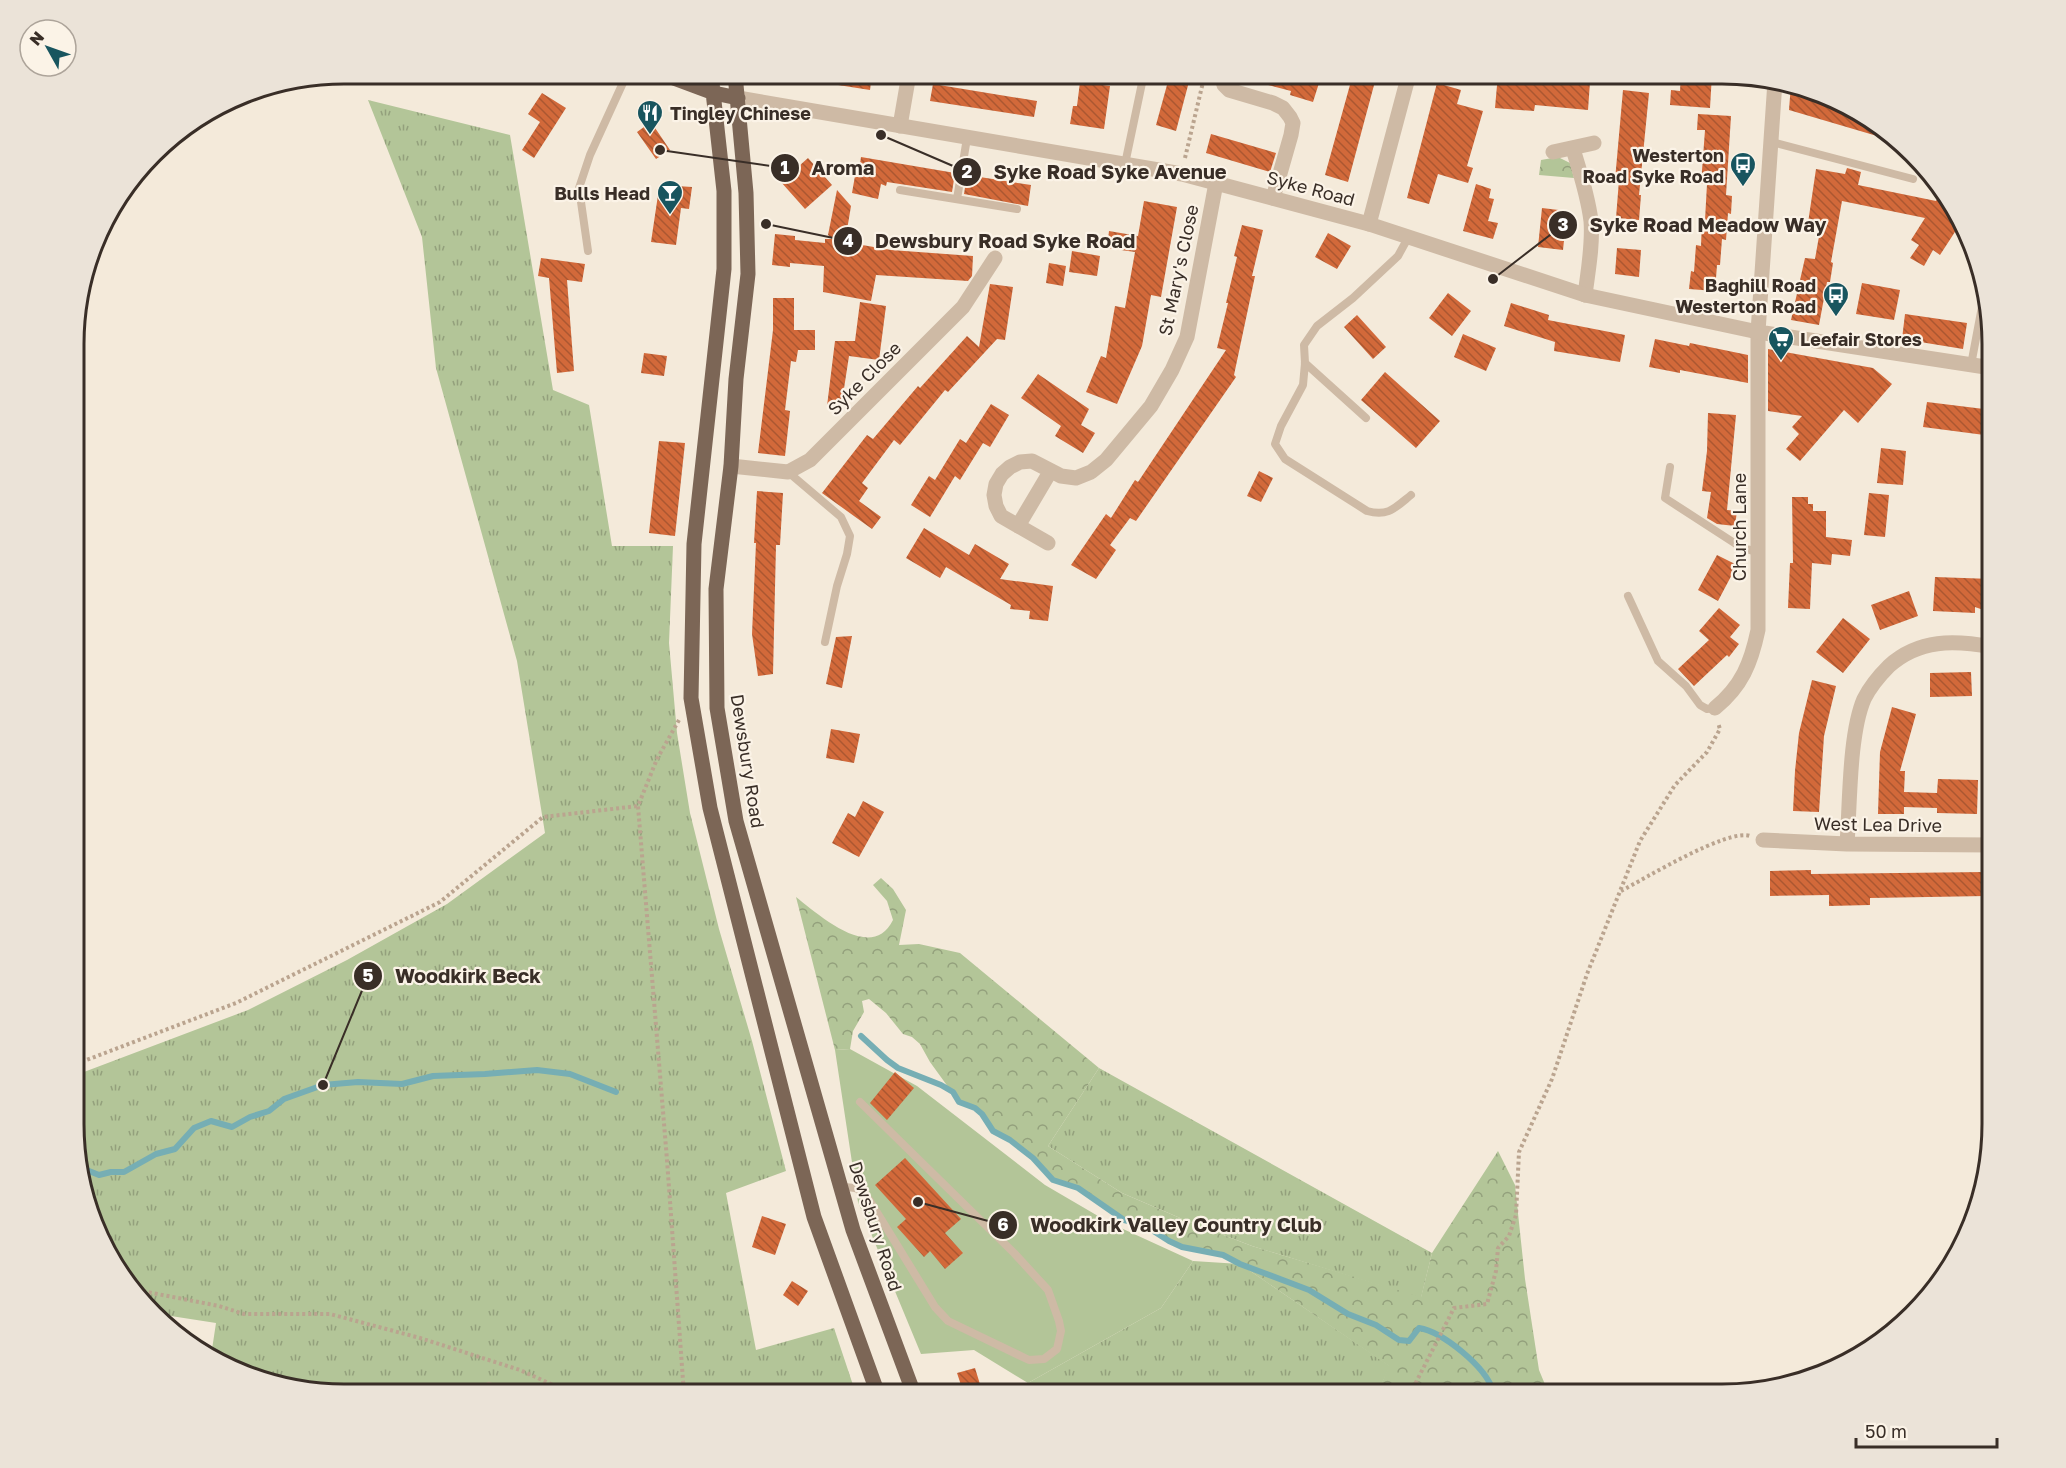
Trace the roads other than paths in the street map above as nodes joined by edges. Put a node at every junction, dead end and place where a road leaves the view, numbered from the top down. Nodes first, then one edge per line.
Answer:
1 (622, 84) edge
2 (690, 84) edge
3 (713, 84) edge
4 (736, 84) edge
5 (907, 84) edge
6 (1142, 84) edge
7 (1224, 84) edge
8 (1406, 84) edge
9 (1775, 89) edge
10 (714, 93) junction
11 (738, 98) junction
12 (900, 126) junction
13 (967, 138) junction
14 (1772, 142) junction
15 (1594, 143) dead end
16 (1572, 148) junction
17 (1553, 152) dead end
18 (1125, 164) junction
19 (1913, 179) dead end
20 (1216, 183) junction
21 (900, 190) dead end
22 (1274, 198) junction
23 (957, 199) junction
24 (1017, 209) dead end
25 (1369, 224) junction
26 (1409, 236) junction
27 (588, 251) dead end
28 (995, 258) dead end
29 (1585, 295) junction
30 (1980, 316) edge
31 (1758, 332) junction
32 (1305, 363) junction
33 (1971, 365) junction
34 (1982, 367) edge
35 (1366, 418) dead end
36 (731, 466) junction
37 (1670, 467) dead end
38 (788, 472) junction
39 (1050, 472) junction
40 (1411, 495) dead end
41 (1018, 526) junction
42 (1048, 543) dead end
43 (1758, 552) junction
44 (1628, 596) dead end
45 (825, 642) dead end
46 (1982, 646) edge
47 (1715, 708) joint
48 (1763, 840) road end
49 (1847, 844) junction
50 (1982, 845) edge
51 (860, 1102) dead end
52 (841, 1187) junction
53 (874, 1384) edge
54 (910, 1384) edge

1 - 27 lane
2 - 10 main road
3 - 10 main road
4 - 11 main road, Dewsbury Road
5 - 12 street
6 - 18 lane
7 - 22 street
8 - 25 street
9 - 14 street, Church Lane
10 - 11 main road
10 - 53 main road
11 - 12 street, Syke Road
11 - 36 main road, Dewsbury Road
12 - 13 street, Syke Road
13 - 18 street, Syke Road
13 - 23 lane
14 - 19 lane
14 - 31 street, Church Lane
15 - 16 street
16 - 17 street
16 - 29 street
18 - 20 street, Syke Road
20 - 22 street, Syke Road
20 - 39 street, St Mary's Close
21 - 23 lane
22 - 25 street, Syke Road
23 - 24 lane
25 - 26 street, Syke Road
26 - 29 street, Syke Road
26 - 32 lane
28 - 38 street, Syke Close
29 - 31 street, Syke Road
30 - 33 lane
31 - 33 street, Syke Road
31 - 43 street, Church Lane
32 - 35 lane
32 - 40 lane
33 - 34 street, Syke Road
36 - 38 street
36 - 52 main road, Dewsbury Road
37 - 43 lane
38 - 45 lane
39 - 41 street
39 - 41 street, St Mary's Close
41 - 42 street, St Mary's Close
43 - 47 street, Church Lane
44 - 47 lane
46 - 49 street
48 - 49 street, West Lea Drive
49 - 50 street, West Lea Drive
51 - 52 lane
52 - 54 main road, Dewsbury Road

